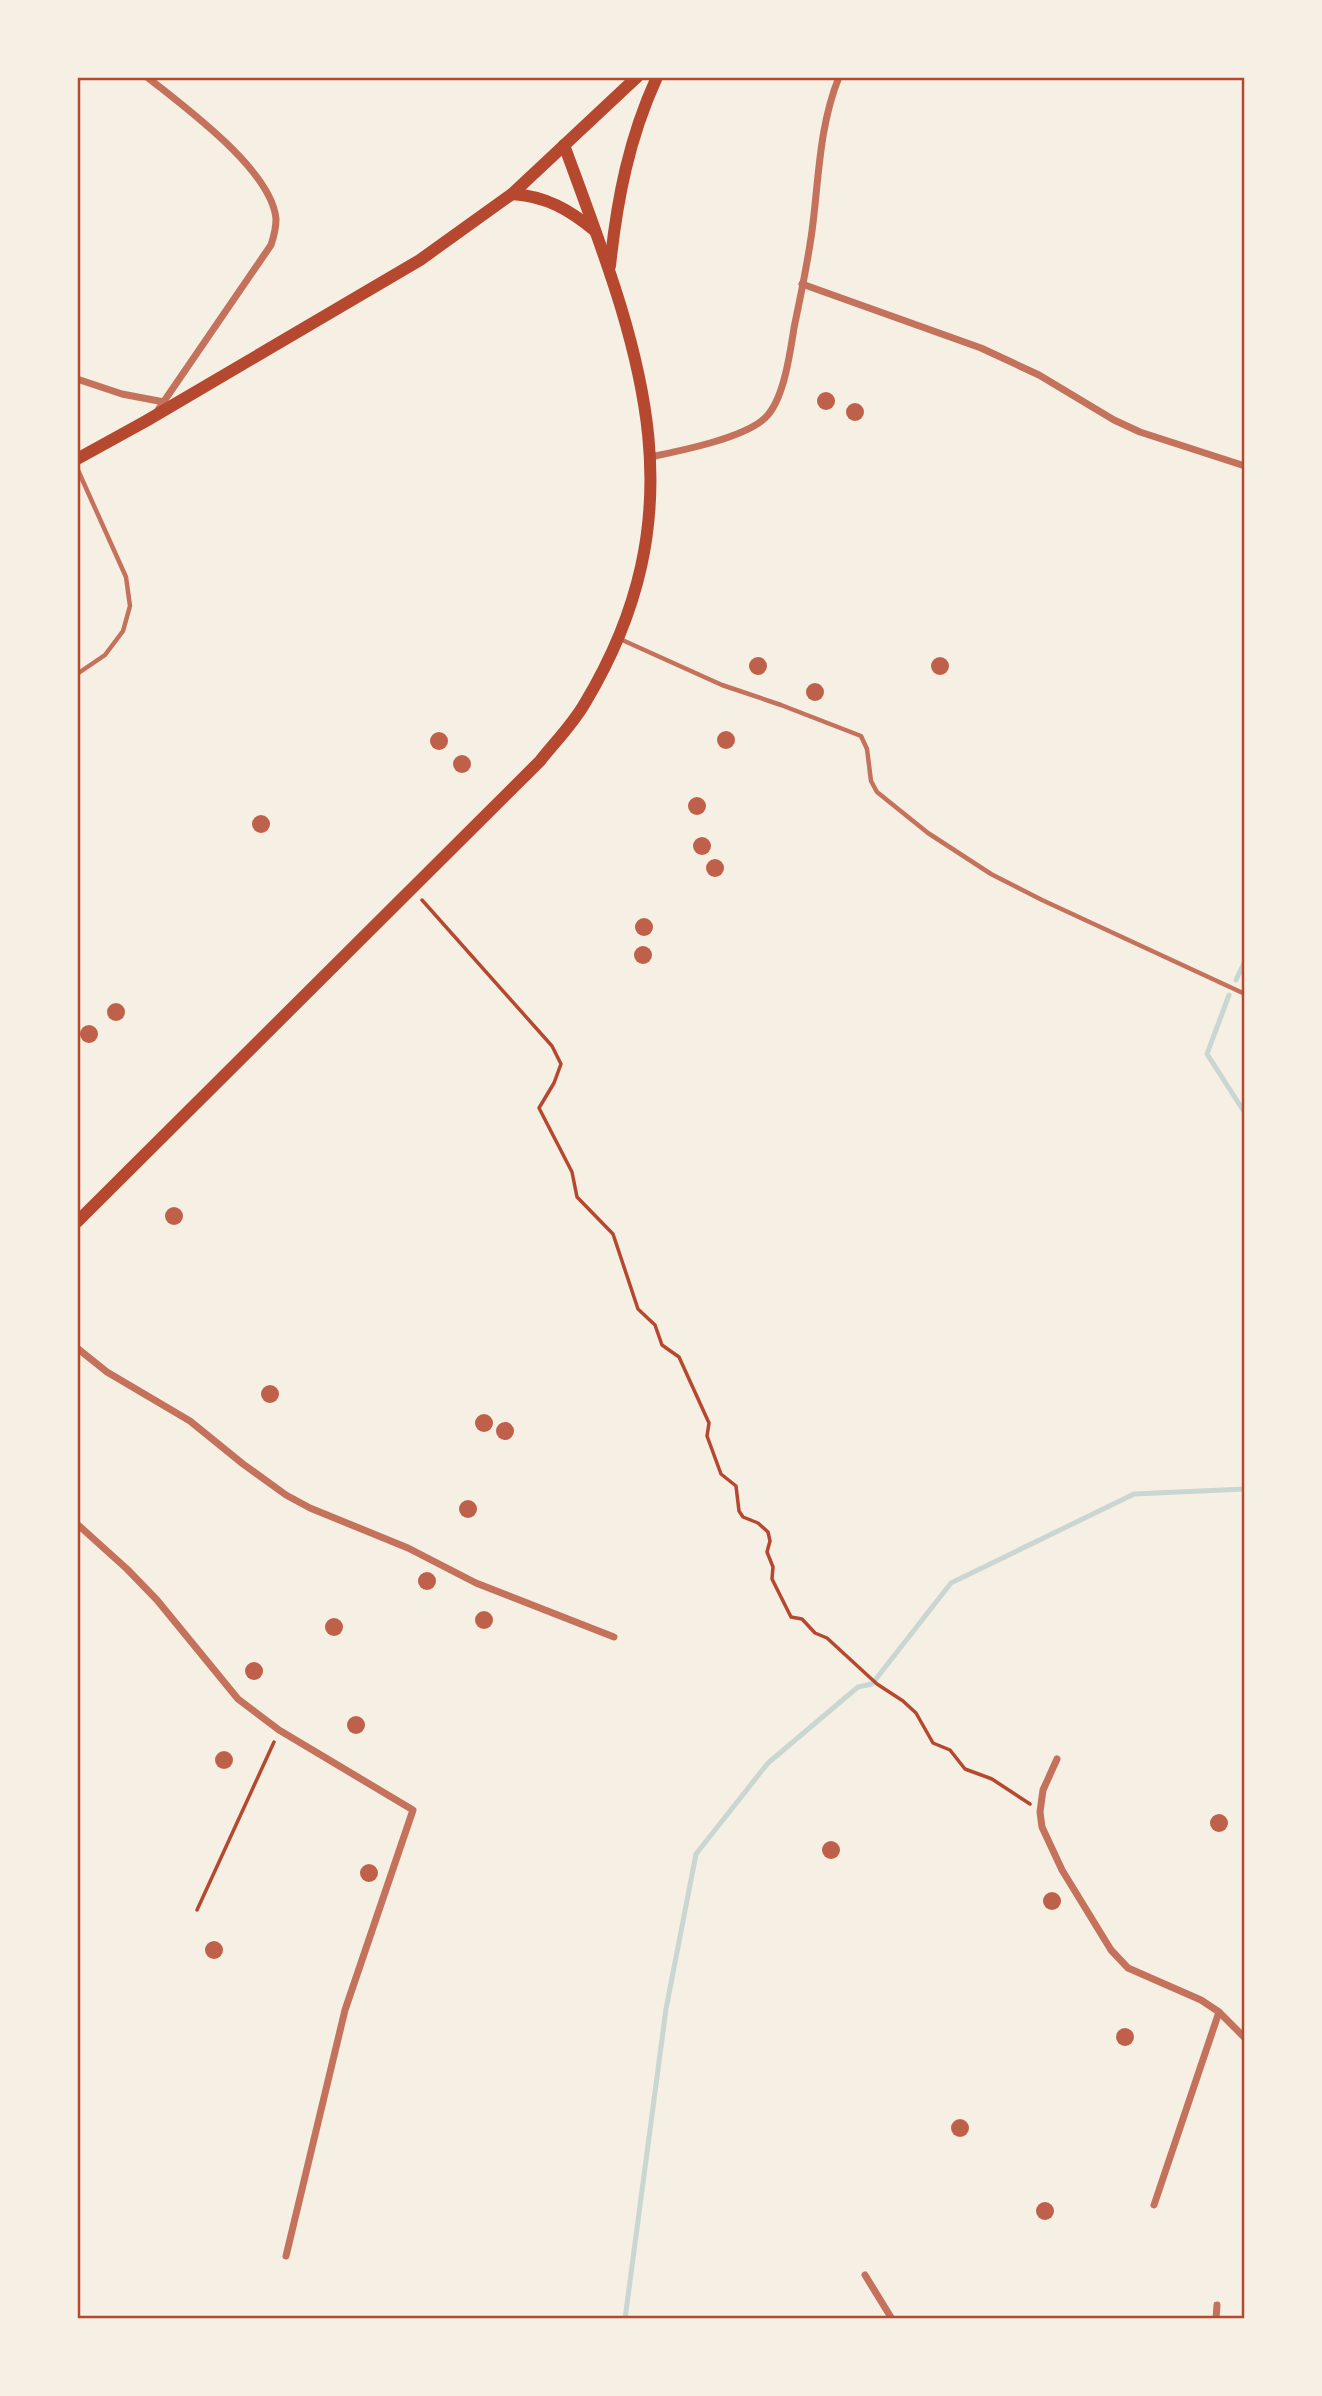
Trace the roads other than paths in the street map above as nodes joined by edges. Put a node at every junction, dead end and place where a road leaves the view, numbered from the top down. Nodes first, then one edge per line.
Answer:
1 (147, 77) edge
2 (637, 77) edge
3 (657, 77) edge
4 (839, 77) edge
5 (564, 145) junction
6 (512, 194) junction
7 (595, 232) junction
8 (610, 271) junction
9 (802, 284) junction
10 (77, 379) edge
11 (164, 402) junction
12 (154, 416) junction
13 (650, 457) junction
14 (77, 459) edge
15 (1245, 467) edge
16 (77, 468) edge
17 (619, 639) junction
18 (77, 674) edge
19 (1245, 994) edge
20 (77, 1222) edge
21 (77, 1348) edge
22 (77, 1524) edge
23 (614, 1637) dead end
24 (1057, 1759) dead end
25 (1219, 2012) junction
26 (1245, 2038) edge
27 (1154, 2205) dead end
28 (286, 2256) dead end
29 (865, 2274) dead end
30 (1217, 2305) dead end
31 (892, 2319) edge
32 (1216, 2319) edge

1 - 11 street
2 - 5 main road
3 - 8 main road
4 - 9 street
5 - 6 main road
5 - 7 main road
6 - 7 main road
6 - 12 main road
7 - 8 main road
8 - 13 main road
9 - 13 street
9 - 15 street
10 - 11 street
11 - 12 street
12 - 14 main road
13 - 17 main road
16 - 18 lane
17 - 19 lane
17 - 20 main road
21 - 23 street
22 - 28 street
24 - 25 street
25 - 26 street
25 - 27 street
29 - 31 street
30 - 32 street

